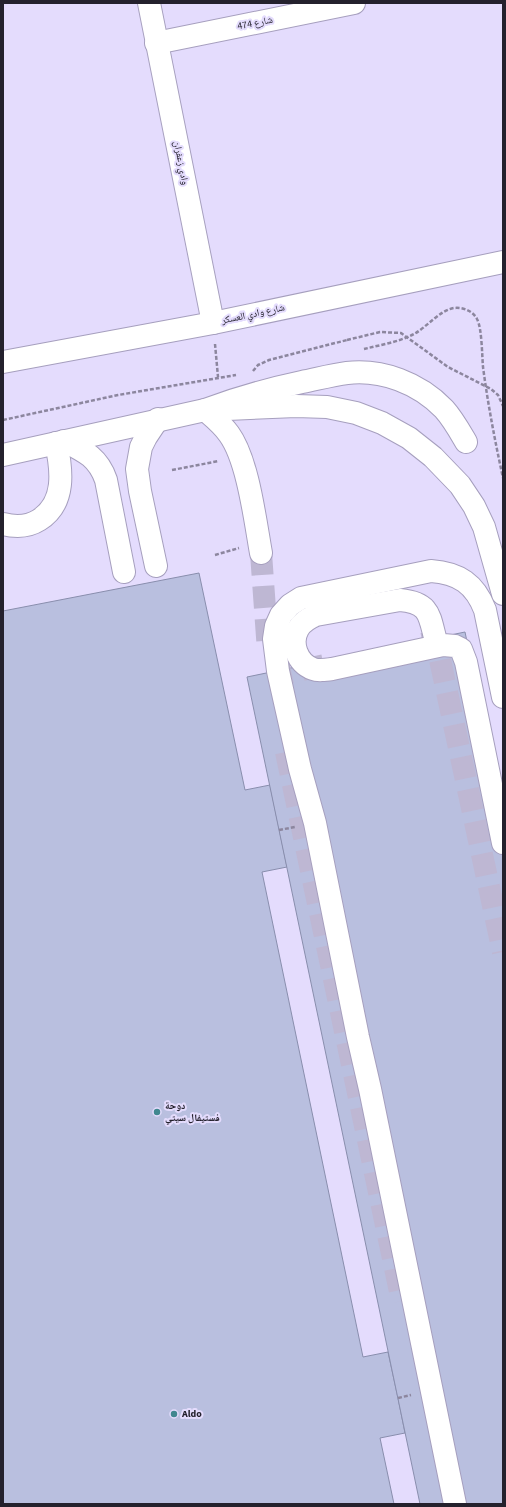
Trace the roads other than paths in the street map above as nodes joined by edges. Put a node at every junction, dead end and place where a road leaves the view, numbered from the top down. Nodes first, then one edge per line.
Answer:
1 (149, 3) edge
2 (350, 3) edge
3 (156, 43) junction
4 (503, 262) edge
5 (213, 323) junction
6 (3, 362) edge
7 (205, 410) junction
8 (158, 419) junction
9 (60, 442) junction
10 (466, 442) dead end
11 (3, 455) edge
12 (3, 524) edge
13 (253, 550) tunnel mouth
14 (156, 566) dead end
15 (124, 572) dead end
16 (503, 594) edge
17 (436, 641) dead end
18 (503, 697) edge
19 (503, 843) edge
20 (455, 1504) edge

1 - 3 street, وادي زعفران
2 - 3 street, شارع 474
3 - 5 street, وادي زعفران
4 - 5 street, شارع وادي العسكر
5 - 6 street, شارع وادي العسكر
7 - 8 street
7 - 10 street
7 - 13 street
7 - 16 street
8 - 9 street
8 - 14 street
9 - 11 street
9 - 12 street
9 - 15 street
17 - 19 street
18 - 20 street

